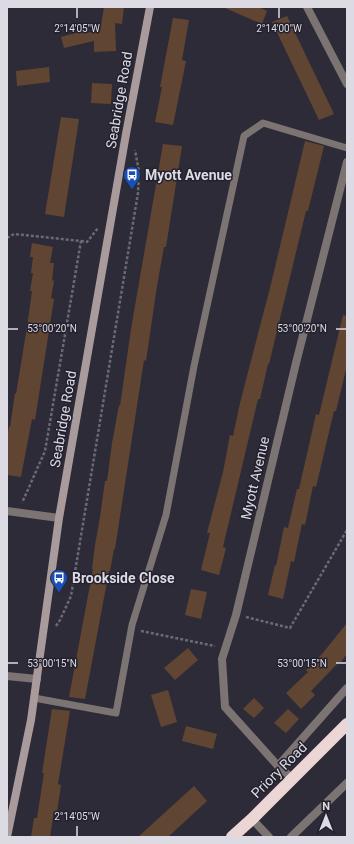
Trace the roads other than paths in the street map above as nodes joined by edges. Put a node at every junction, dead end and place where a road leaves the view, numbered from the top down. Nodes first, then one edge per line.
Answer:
1 (150, 7) edge
2 (307, 7) edge
3 (347, 84) edge
4 (347, 148) edge
5 (347, 162) edge
6 (7, 511) edge
7 (59, 518) junction
8 (7, 676) edge
9 (37, 680) junction
10 (347, 688) edge
11 (34, 698) junction
12 (347, 724) edge
13 (278, 766) junction
14 (292, 778) junction
15 (347, 783) edge
16 (252, 819) junction
17 (7, 837) edge
18 (232, 837) edge
19 (269, 837) edge
20 (291, 837) edge

1 - 7 main road, Seabridge Road
2 - 3 street
4 - 11 lane
5 - 13 street, Myott Avenue
6 - 7 street
7 - 9 main road, Seabridge Road
8 - 9 street
9 - 11 main road, Seabridge Road
10 - 13 street, Priory Road
11 - 17 main road, Seabridge Road
12 - 14 highway, Priory Road
13 - 14 street, Myott Avenue
14 - 16 highway, Priory Road
15 - 20 street
16 - 18 highway, Priory Road
16 - 19 street

